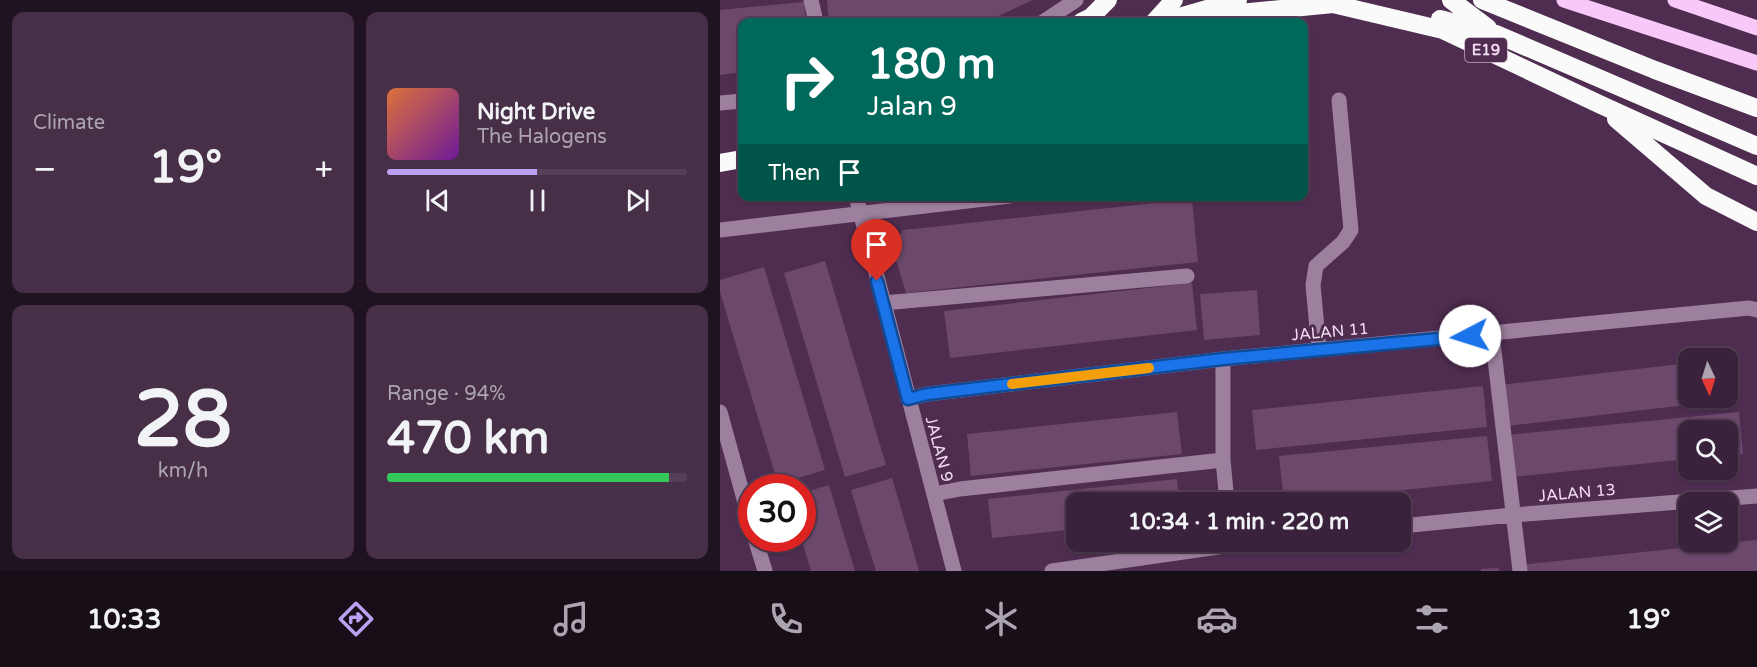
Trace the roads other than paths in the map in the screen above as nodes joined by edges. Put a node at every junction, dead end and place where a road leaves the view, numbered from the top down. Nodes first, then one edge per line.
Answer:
1 (811, 0) edge
2 (1076, 0) edge
3 (1108, 0) edge
4 (1164, 0) edge
5 (1173, 0) edge
6 (1238, 0) edge
7 (1368, 0) edge
8 (1451, 0) edge
9 (1482, 0) edge
10 (1564, 0) edge
11 (1675, 0) edge
12 (815, 18) edge
13 (1049, 18) edge
14 (1087, 18) edge
15 (1150, 18) edge
16 (1157, 18) edge
17 (1175, 18) edge
18 (1216, 18) edge
19 (1757, 28) edge
20 (1496, 34) junction
21 (1757, 63) edge
22 (1339, 100) dead end
23 (738, 101) edge
24 (720, 103) edge
25 (1599, 104) junction
26 (1757, 108) edge
27 (1757, 146) edge
28 (738, 161) edge
29 (720, 163) edge
30 (738, 173) edge
31 (720, 175) edge
32 (1757, 176) edge
33 (857, 201) edge
34 (968, 201) edge
35 (859, 214) junction
36 (1757, 222) edge
37 (720, 230) edge
38 (1187, 276) dead end
39 (883, 303) junction
40 (1757, 310) edge
41 (1492, 334) junction
42 (1319, 350) junction
43 (1223, 359) junction
44 (908, 399) junction
45 (720, 412) edge
46 (1223, 460) junction
47 (738, 477) edge
48 (1226, 492) edge
49 (934, 494) junction
50 (1757, 496) edge
51 (1513, 515) junction
52 (1411, 525) edge
53 (759, 552) edge
54 (1175, 552) edge
55 (765, 571) edge
56 (954, 571) edge
57 (1058, 571) edge
58 (1520, 571) edge

1 - 12 street
2 - 13 street
3 - 14 highway
4 - 15 street
5 - 16 highway
6 - 17 highway
7 - 20 highway, E19
8 - 20 highway
9 - 26 highway
10 - 21 main road
11 - 19 main road
18 - 25 highway, E19
20 - 27 highway, E19
22 - 42 street
23 - 24 street
25 - 32 highway, E19
25 - 36 highway
28 - 29 highway
30 - 31 highway
33 - 35 street, JALAN 9
34 - 35 street
35 - 37 street
35 - 39 street, JALAN 9
38 - 39 street
39 - 44 street, JALAN 9
40 - 41 street, JALAN 11
41 - 42 street, JALAN 11
41 - 51 street
42 - 43 street, JALAN 11
43 - 44 street, JALAN 11
43 - 46 street
44 - 49 street, JALAN 9
45 - 47 street
46 - 48 street
46 - 49 street
49 - 56 street, JALAN 9
50 - 51 street, JALAN 13
51 - 52 street, JALAN 13
51 - 58 street
53 - 55 street
54 - 57 street

